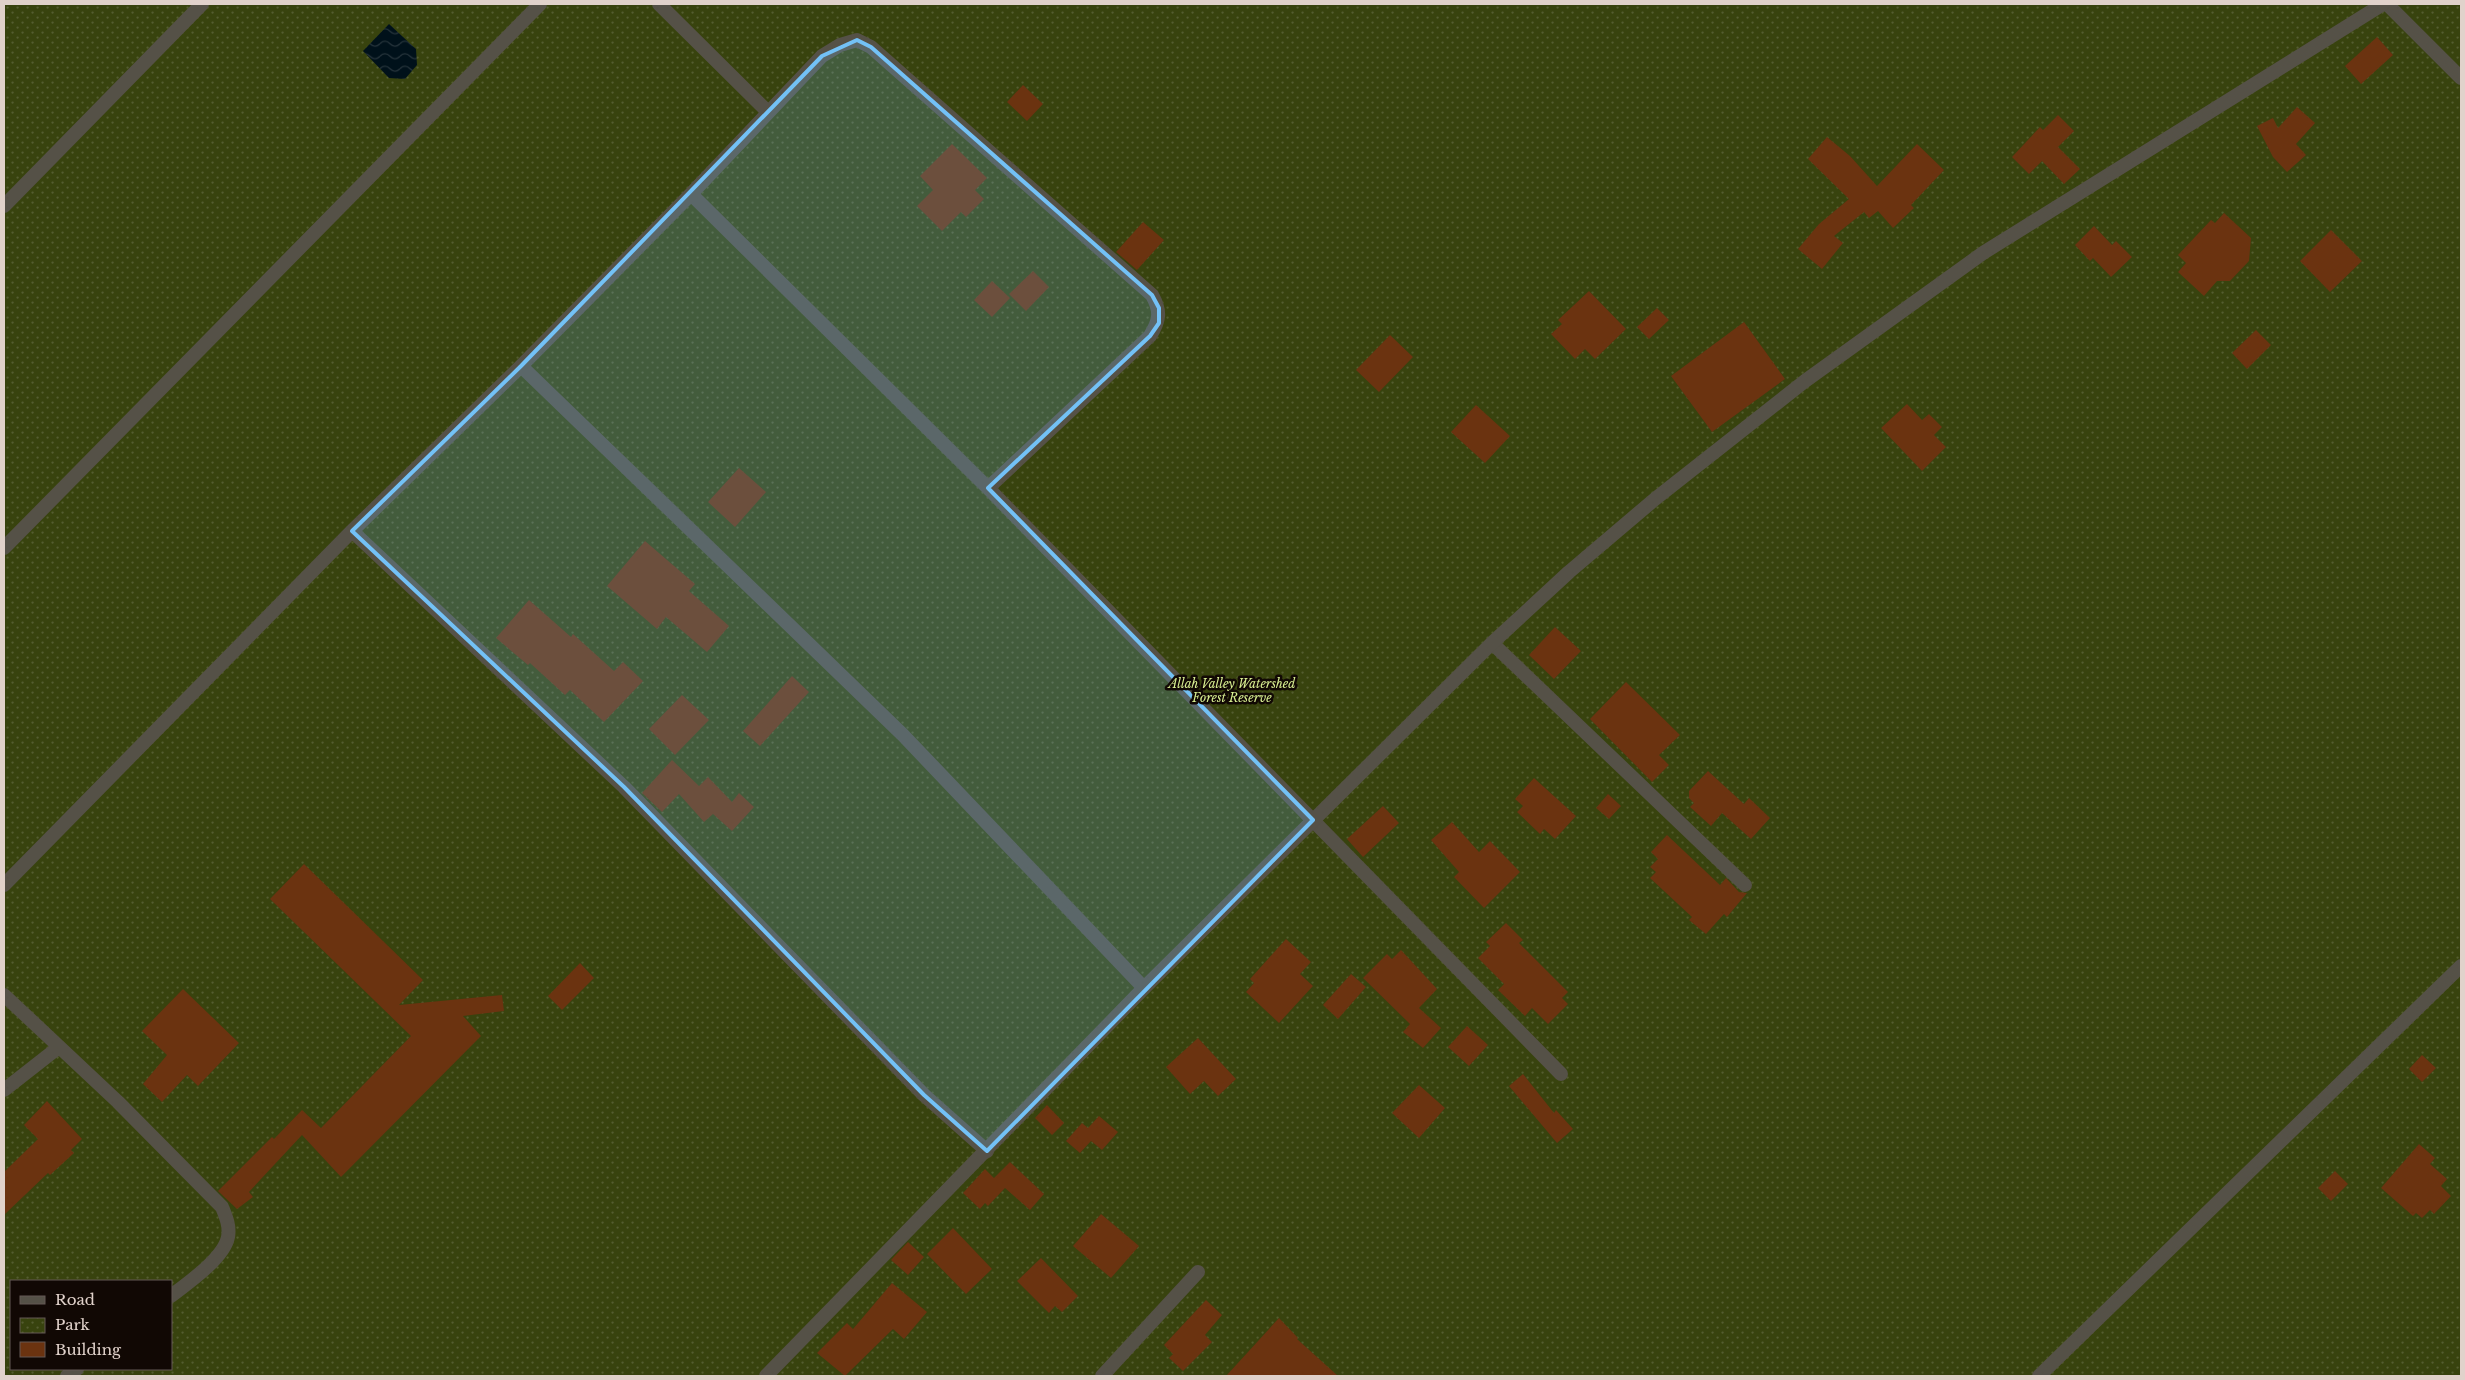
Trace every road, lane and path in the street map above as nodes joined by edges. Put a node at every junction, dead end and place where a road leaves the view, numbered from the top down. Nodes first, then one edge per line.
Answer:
1 (202, 4) edge
2 (540, 4) edge
3 (658, 4) edge
4 (2383, 4) edge
5 (2388, 4) edge
6 (2461, 78) edge
7 (768, 112) junction
8 (691, 194) junction
9 (4, 206) edge
10 (521, 366) junction
11 (988, 488) junction
12 (352, 531) junction
13 (4, 548) edge
14 (1492, 644) junction
15 (1313, 820) junction
16 (4, 885) edge
17 (1744, 885) dead end
18 (2461, 966) edge
19 (1144, 988) junction
20 (4, 995) edge
21 (60, 1047) junction
22 (1561, 1074) dead end
23 (4, 1090) edge
24 (987, 1151) junction
25 (1198, 1272) dead end
26 (172, 1295) edge
27 (766, 1376) edge
28 (1102, 1376) edge
29 (2038, 1376) edge

1 - 9 street
2 - 13 street
3 - 7 street
4 - 14 street
5 - 6 street
7 - 8 street
7 - 11 street
8 - 10 street
8 - 11 street
10 - 12 street
10 - 19 street
11 - 15 street
12 - 16 street
12 - 24 street
14 - 15 street
14 - 17 street
15 - 19 street
15 - 22 street
18 - 29 street
19 - 24 street
20 - 21 street
21 - 23 street
21 - 26 street
24 - 27 street
25 - 28 street

